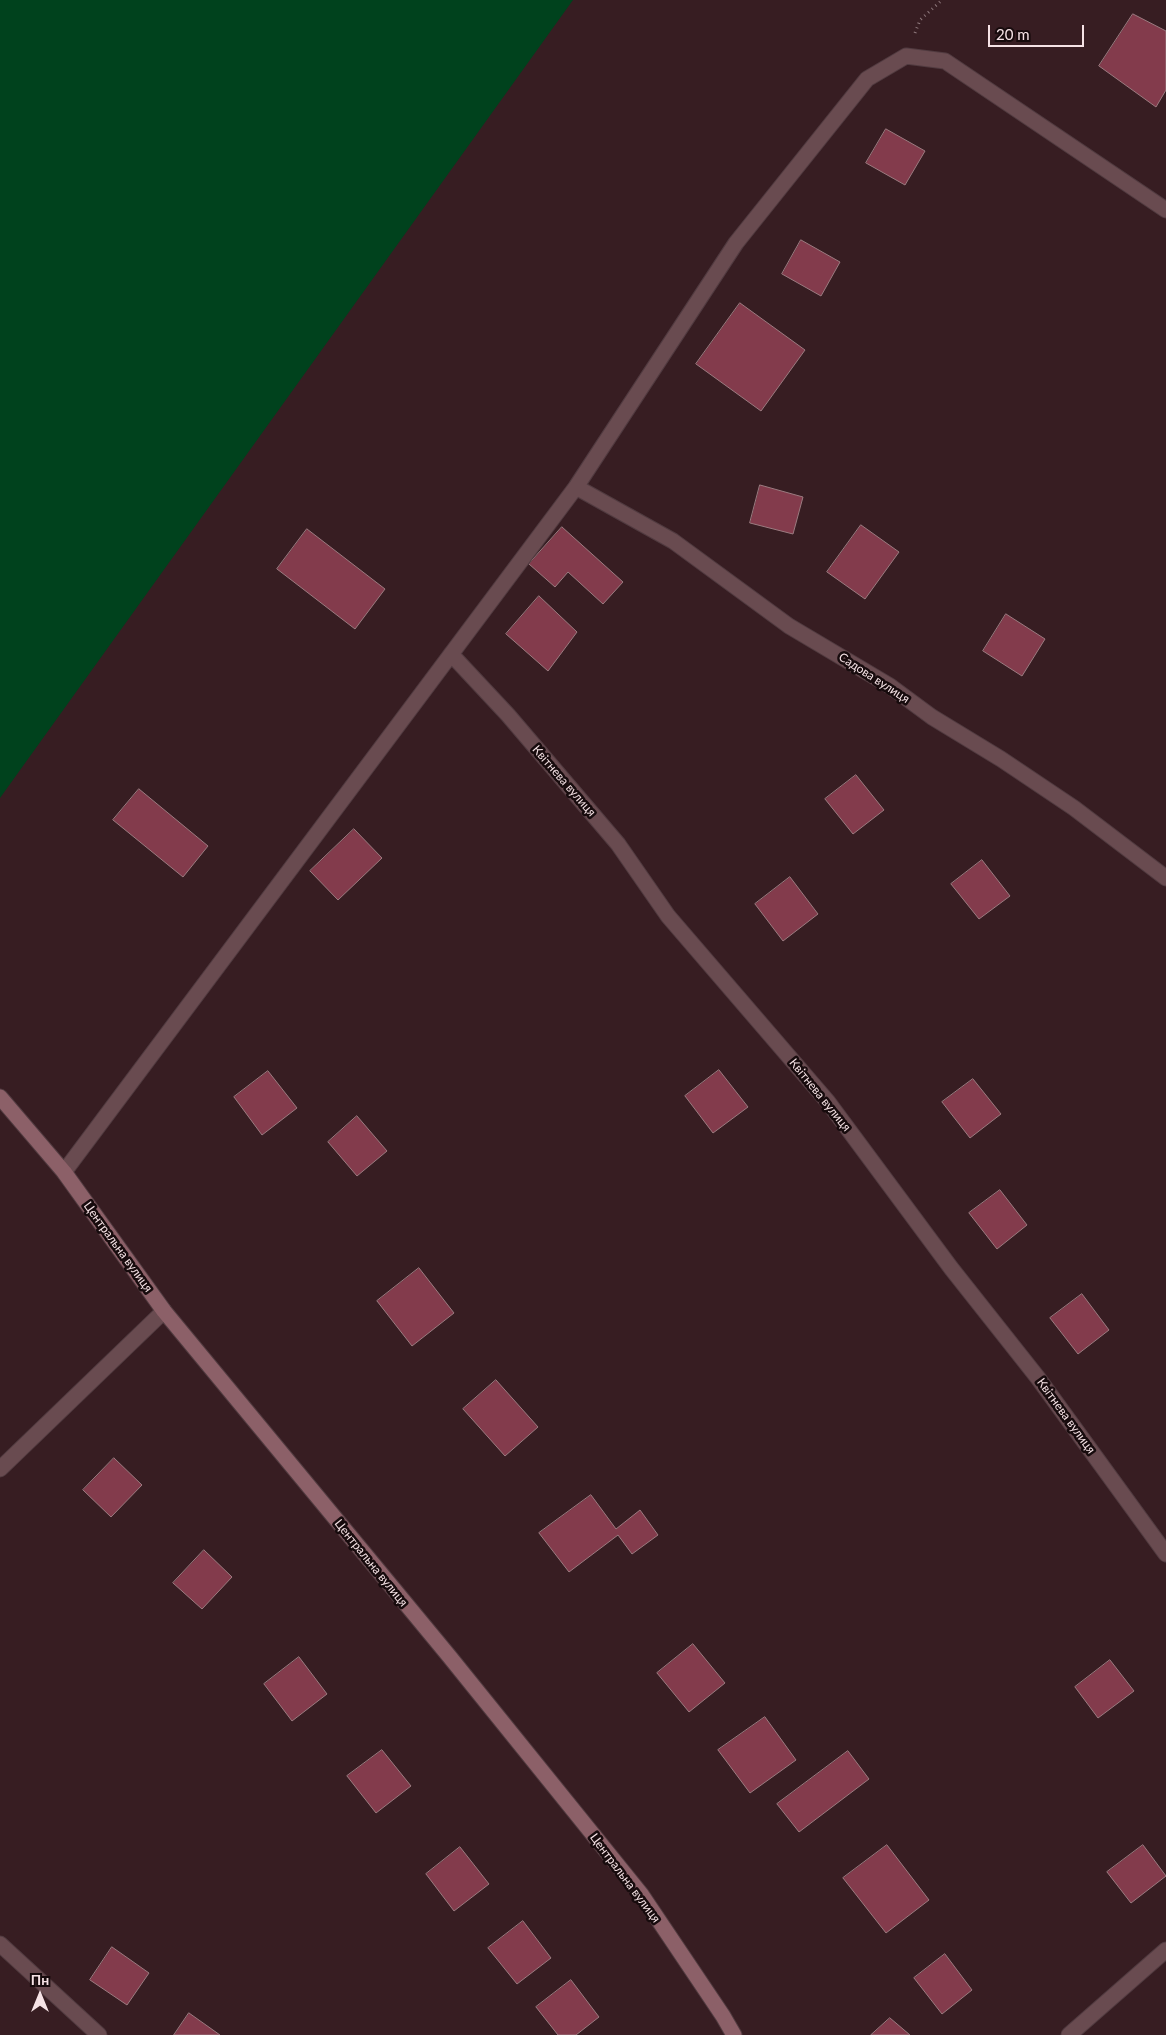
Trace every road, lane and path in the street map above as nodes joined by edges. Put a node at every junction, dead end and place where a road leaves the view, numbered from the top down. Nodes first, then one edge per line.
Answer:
1 (942, 0) edge
2 (906, 56) junction
3 (1166, 210) edge
4 (576, 487) junction
5 (451, 654) junction
6 (1166, 878) edge
7 (0, 1097) edge
8 (64, 1172) junction
9 (164, 1311) junction
10 (0, 1469) edge
11 (1166, 1554) edge
12 (0, 1944) edge
13 (1166, 1950) edge
14 (100, 2035) edge
15 (734, 2035) edge
16 (1069, 2035) edge

1 - 2 path
2 - 3 street
2 - 4 street
4 - 5 street
4 - 6 street, Садова вулиця
5 - 8 street
5 - 11 street, Квітнева вулиця
7 - 8 street, Центральна вулиця
8 - 9 street, Центральна вулиця
9 - 10 street
9 - 15 street, Центральна вулиця
12 - 14 street
13 - 16 street

